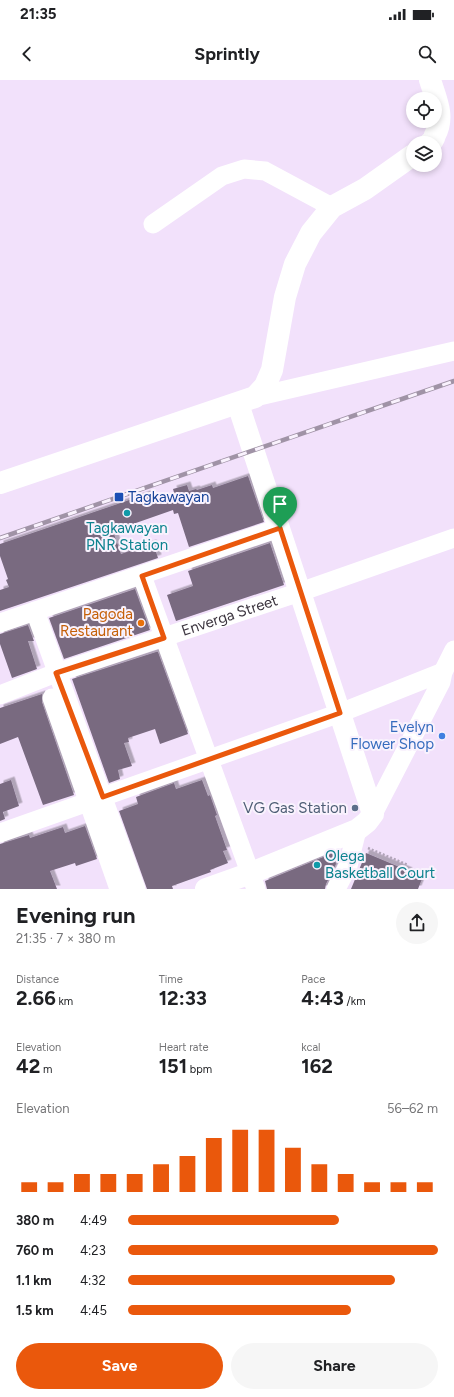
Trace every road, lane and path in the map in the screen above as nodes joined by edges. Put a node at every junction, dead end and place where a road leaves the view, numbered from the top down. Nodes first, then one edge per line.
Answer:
1 (430, 80) edge
2 (435, 136) edge
3 (406, 160) edge
4 (332, 207) junction
5 (152, 224) dead end
6 (454, 351) edge
7 (247, 400) junction
8 (0, 483) edge
9 (280, 528) junction
10 (454, 538) edge
11 (142, 576) junction
12 (300, 592) junction
13 (29, 613) junction
14 (0, 624) edge
15 (164, 638) junction
16 (454, 650) edge
17 (51, 675) junction
18 (446, 680) edge
19 (0, 695) edge
20 (340, 713) junction
21 (209, 759) junction
22 (96, 800) junction
23 (373, 814) junction
24 (0, 833) edge
25 (356, 836) junction
26 (113, 847) junction
27 (408, 865) dead end
28 (254, 881) edge
29 (119, 889) edge
30 (136, 889) edge
31 (206, 889) edge
32 (336, 889) edge

1 - 2 main road
3 - 4 main road
4 - 5 street
4 - 7 main road
6 - 7 street
7 - 8 main road
7 - 9 main road
9 - 11 street
9 - 12 main road
10 - 12 street, Enverga Street
11 - 13 street
11 - 15 street
12 - 15 street, Enverga Street
12 - 20 main road
13 - 14 street
13 - 17 street
15 - 17 street, Enverga Street
15 - 21 street
16 - 18 street
17 - 19 street, Enverga Street
17 - 22 street
18 - 20 street
18 - 23 street
20 - 21 street
20 - 23 main road
21 - 22 street
21 - 28 street
22 - 24 street
22 - 26 street
23 - 25 main road
25 - 27 path
25 - 28 main road
25 - 32 street
26 - 29 street
26 - 30 street
28 - 31 main road

